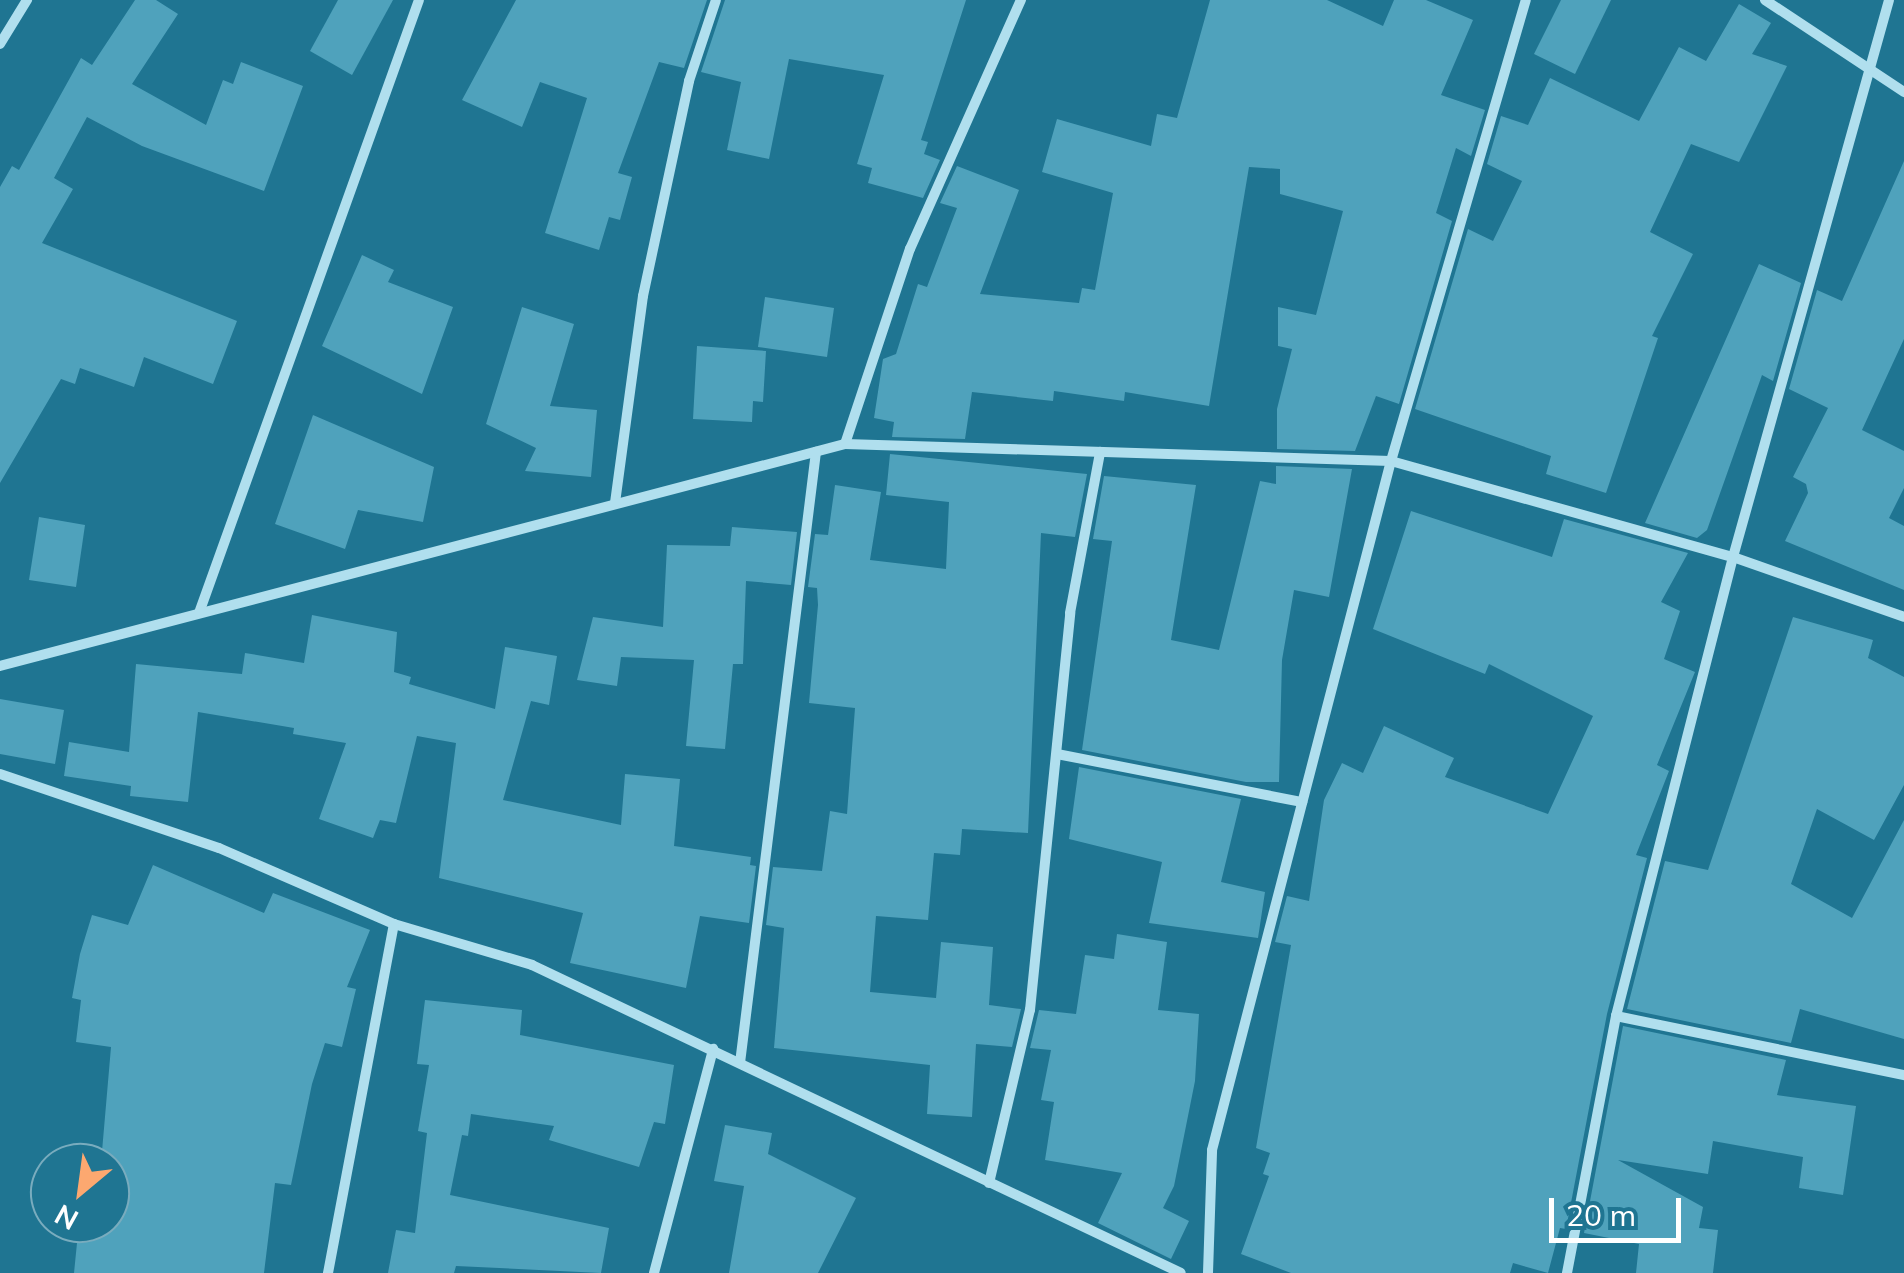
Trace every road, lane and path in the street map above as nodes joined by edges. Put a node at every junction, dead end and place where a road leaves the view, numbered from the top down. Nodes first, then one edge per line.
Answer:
1 (26, 0) edge
2 (418, 0) edge
3 (716, 0) edge
4 (1021, 0) edge
5 (1526, 0) edge
6 (1766, 0) edge
7 (1889, 0) edge
8 (0, 44) edge
9 (1874, 72) junction
10 (1904, 92) edge
11 (845, 444) junction
12 (816, 452) junction
13 (1100, 452) junction
14 (1391, 461) junction
15 (615, 503) junction
16 (1734, 557) junction
17 (199, 613) junction
18 (1904, 617) edge
19 (0, 666) edge
20 (1056, 754) junction
21 (0, 774) edge
22 (1302, 802) junction
23 (394, 924) junction
24 (1616, 1016) junction
25 (712, 1049) junction
26 (740, 1063) junction
27 (1904, 1076) edge
28 (989, 1183) junction
29 (328, 1273) edge
30 (654, 1273) edge
31 (1181, 1273) edge
32 (1208, 1273) edge
33 (1568, 1273) edge

1 - 8 street
2 - 17 street
3 - 15 street
4 - 11 street
5 - 14 street
6 - 9 street
7 - 9 street
9 - 10 street
9 - 16 street
11 - 12 street
11 - 13 street
12 - 15 street
12 - 26 street
13 - 14 street
13 - 20 street
14 - 16 street
14 - 22 street
15 - 17 street
16 - 18 street
16 - 24 street
17 - 19 street
20 - 22 street
20 - 28 street
21 - 23 street
22 - 32 street
23 - 25 street
23 - 29 street
24 - 27 street
24 - 33 street
25 - 26 street
25 - 30 street
26 - 28 street
28 - 31 street

